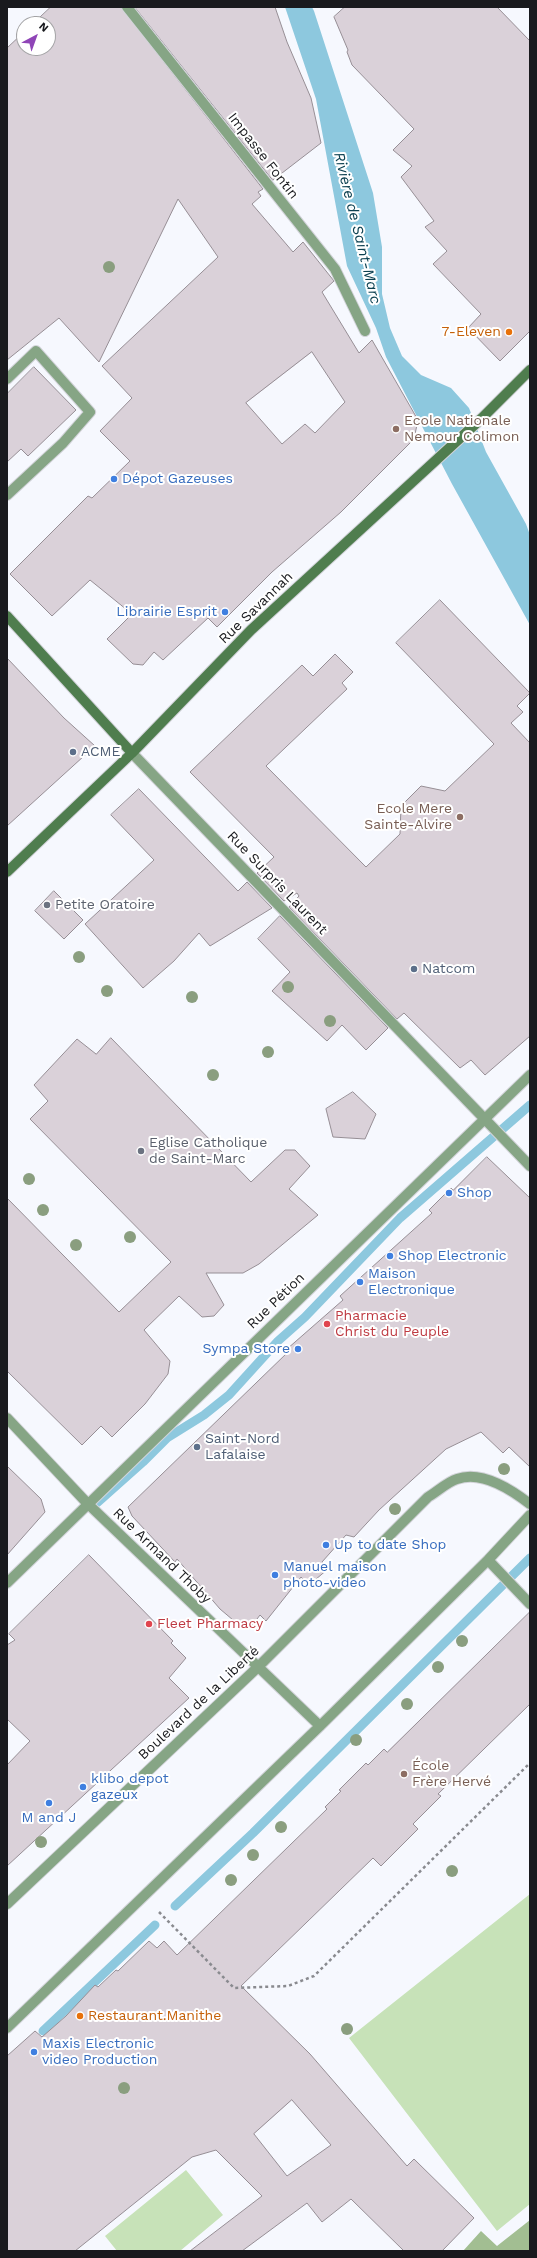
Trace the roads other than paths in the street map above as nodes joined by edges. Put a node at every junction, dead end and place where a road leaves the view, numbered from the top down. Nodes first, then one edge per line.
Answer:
1 (127, 7) edge
2 (365, 330) dead end
3 (530, 370) edge
4 (7, 379) edge
5 (7, 495) edge
6 (7, 616) edge
7 (132, 753) junction
8 (7, 872) edge
9 (530, 1075) edge
10 (485, 1118) junction
11 (530, 1166) edge
12 (7, 1418) edge
13 (87, 1503) junction
14 (530, 1504) edge
15 (530, 1515) edge
16 (488, 1560) junction
17 (7, 1582) edge
18 (530, 1604) edge
19 (258, 1667) junction
20 (320, 1726) junction
21 (7, 1904) edge
22 (7, 2028) edge

1 - 2 street, Impasse Fontin
3 - 7 street, Rue Savannah
4 - 5 street
6 - 7 street, Rue Surpris Laurent
7 - 8 street, Rue Savannah
7 - 10 street, Rue Surpris Laurent
9 - 10 street, Rue Pétion
10 - 11 street, Rue Surpris Laurent
10 - 13 street, Rue Pétion
12 - 13 street, Rue Armand Thoby
13 - 17 street, Rue Pétion
13 - 19 street, Rue Armand Thoby
14 - 19 street, Boulevard de la Liberté
15 - 16 street
16 - 18 street
16 - 20 street
19 - 20 street, Rue Armand Thoby
19 - 21 street, Boulevard de la Liberté
20 - 22 street

